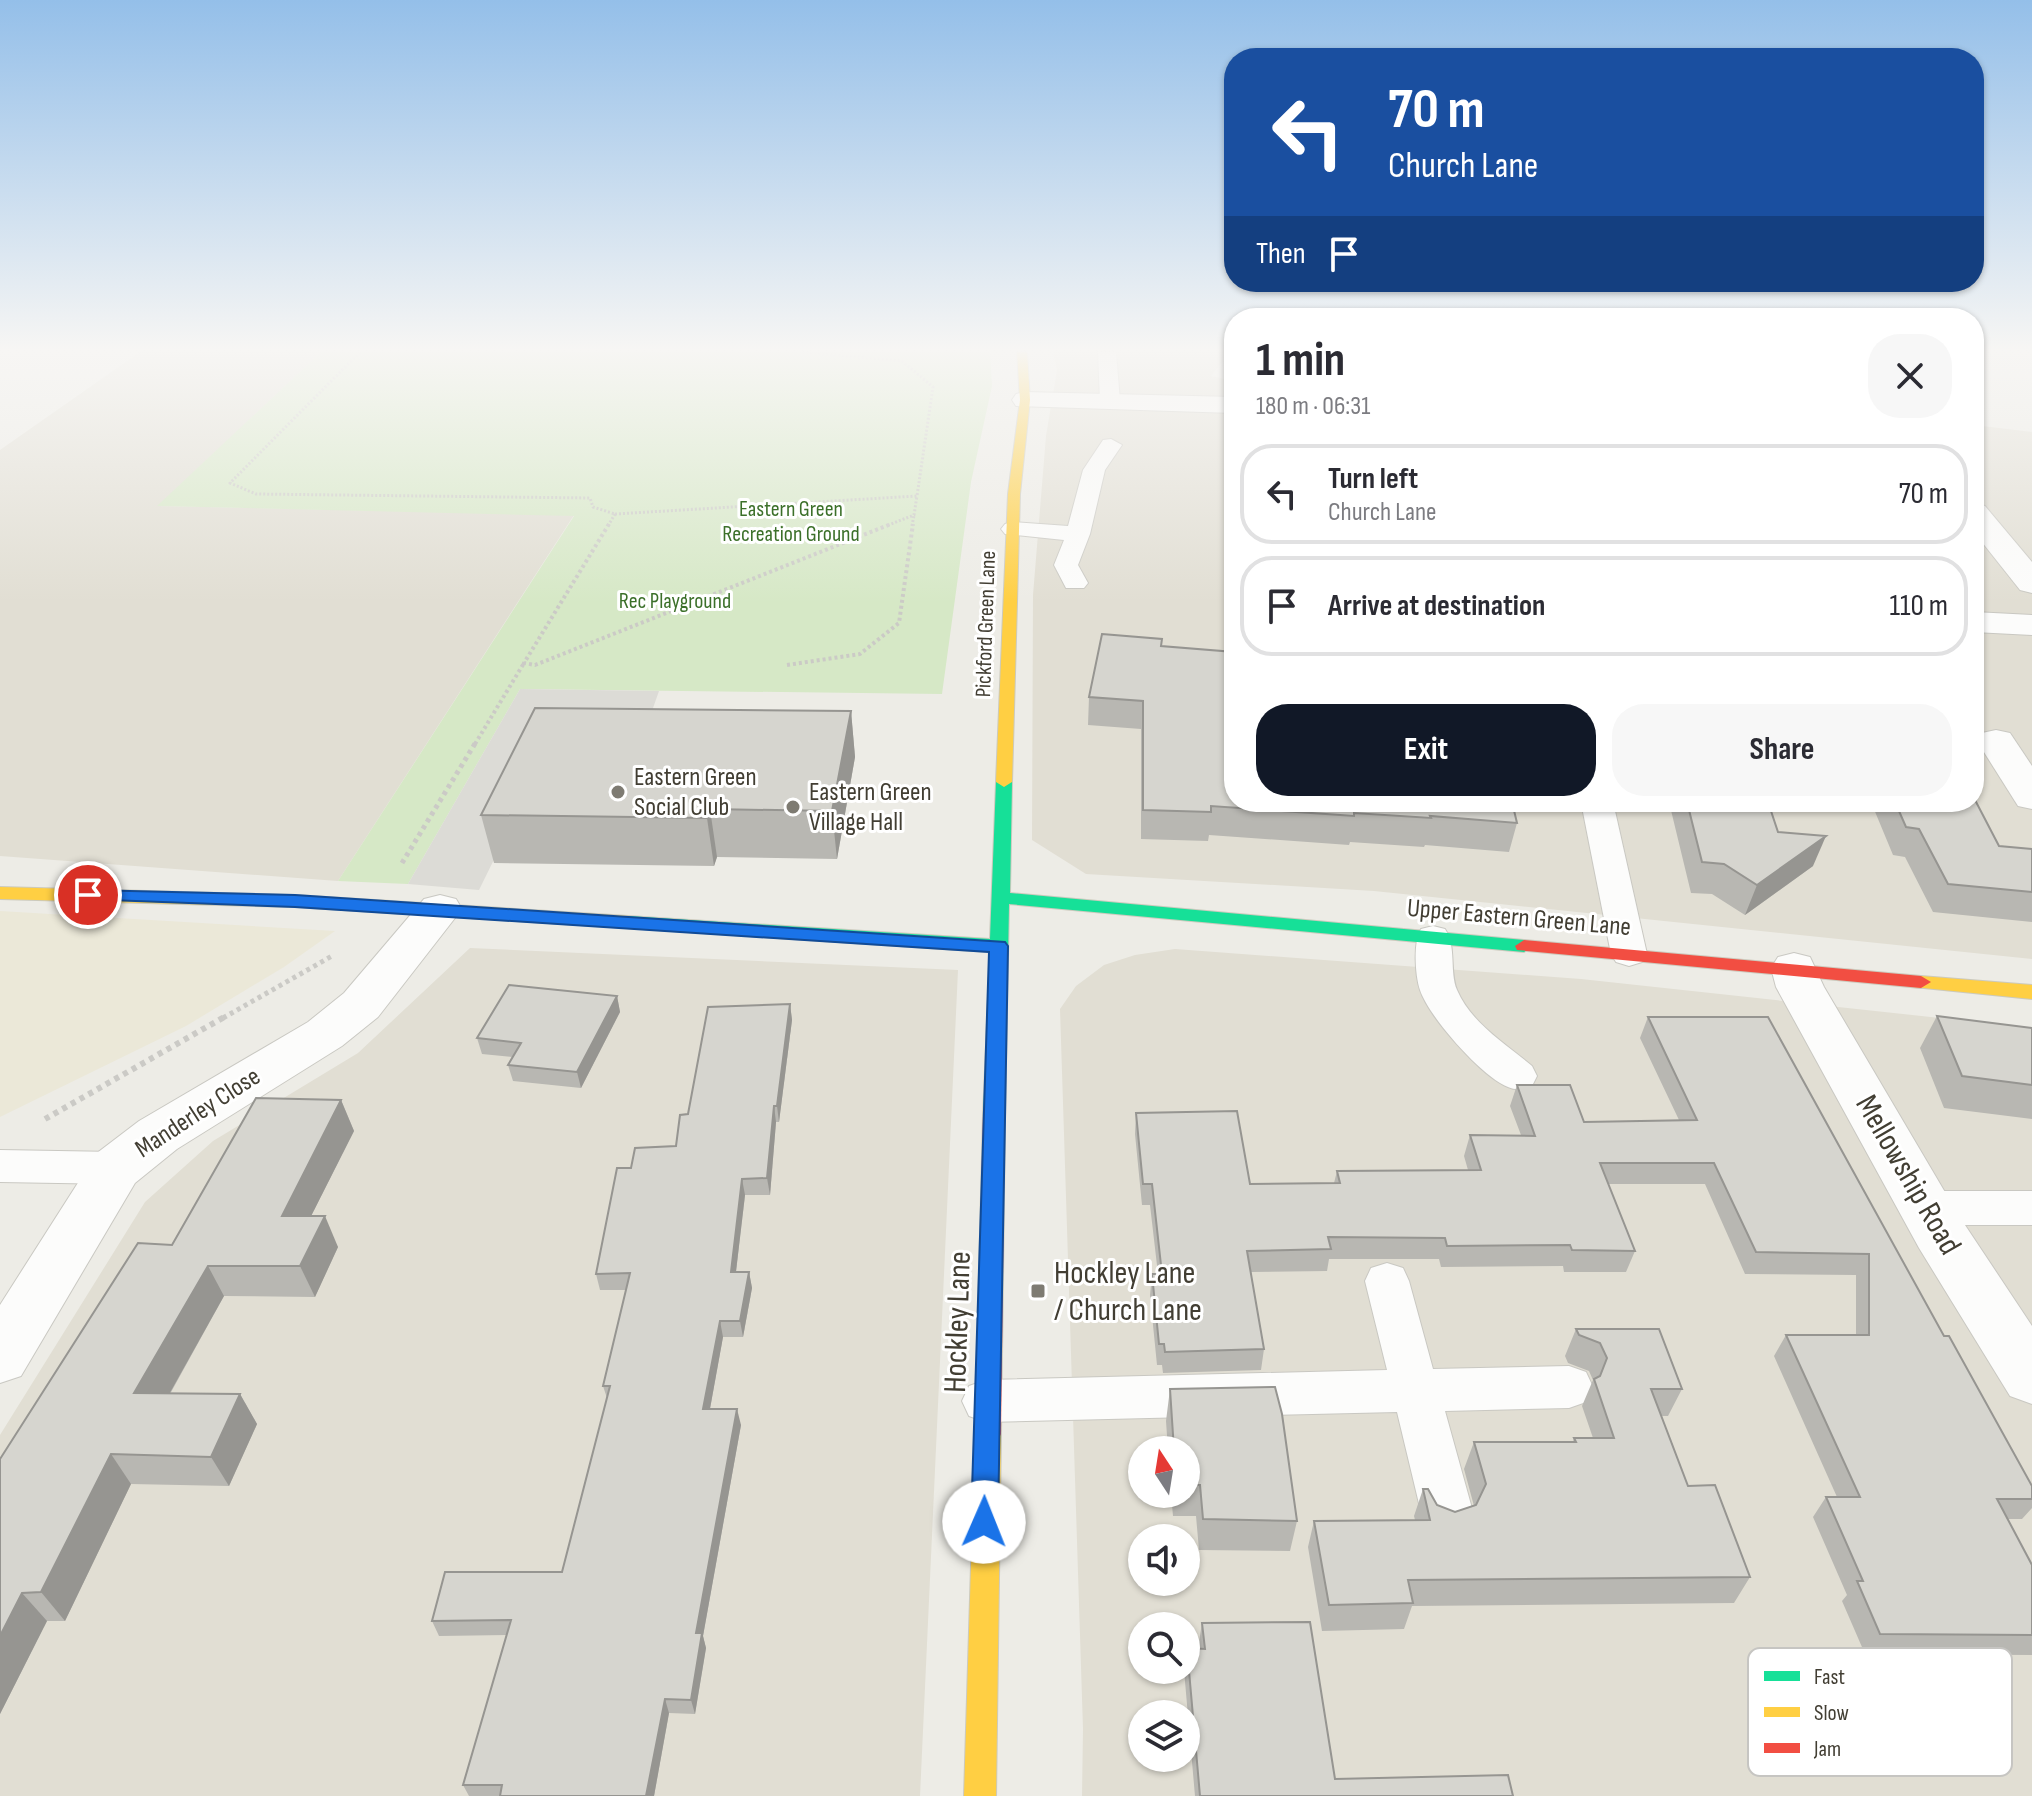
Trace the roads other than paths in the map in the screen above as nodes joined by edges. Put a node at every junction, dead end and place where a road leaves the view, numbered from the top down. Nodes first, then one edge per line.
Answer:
1 (1022, 436) edge
2 (1111, 445) dead end
3 (1984, 523) edge
4 (1013, 529) junction
5 (1078, 534) junction
6 (2028, 573) edge
7 (1075, 583) dead end
8 (1984, 623) edge
9 (2032, 625) edge
10 (1996, 741) dead end
11 (2032, 797) edge
12 (1599, 812) edge
13 (0, 893) edge
14 (1002, 898) junction
15 (440, 909) junction
16 (1433, 937) junction
17 (998, 946) junction
18 (1629, 954) junction
19 (1794, 968) junction
20 (2032, 992) edge
21 (1518, 1076) dead end
22 (0, 1166) edge
23 (116, 1168) junction
24 (1925, 1208) junction
25 (2032, 1208) edge
26 (1387, 1281) dead end
27 (0, 1357) edge
28 (2032, 1377) edge
29 (1569, 1387) dead end
30 (1415, 1389) junction
31 (986, 1401) junction
32 (1447, 1512) edge
33 (980, 1796) edge

1 - 4 street, Pickford Green Lane
2 - 5 lane
3 - 6 street
4 - 5 lane
4 - 14 street, Pickford Green Lane
5 - 7 lane
8 - 9 street
10 - 11 street
12 - 18 lane
13 - 15 street
14 - 16 street, Upper Eastern Green Lane
14 - 17 street, Hockley Lane
15 - 17 street
15 - 23 street, Manderley Close
16 - 18 street, Upper Eastern Green Lane
16 - 21 lane
17 - 31 street, Hockley Lane
18 - 19 street, Upper Eastern Green Lane
19 - 20 street, Upper Eastern Green Lane
19 - 24 street, Mellowship Road
22 - 23 lane
23 - 27 street, Manderley Close
24 - 25 lane
24 - 28 street, Mellowship Road
26 - 30 lane
29 - 30 lane
30 - 31 lane
30 - 32 lane
31 - 33 street, Hockley Lane

